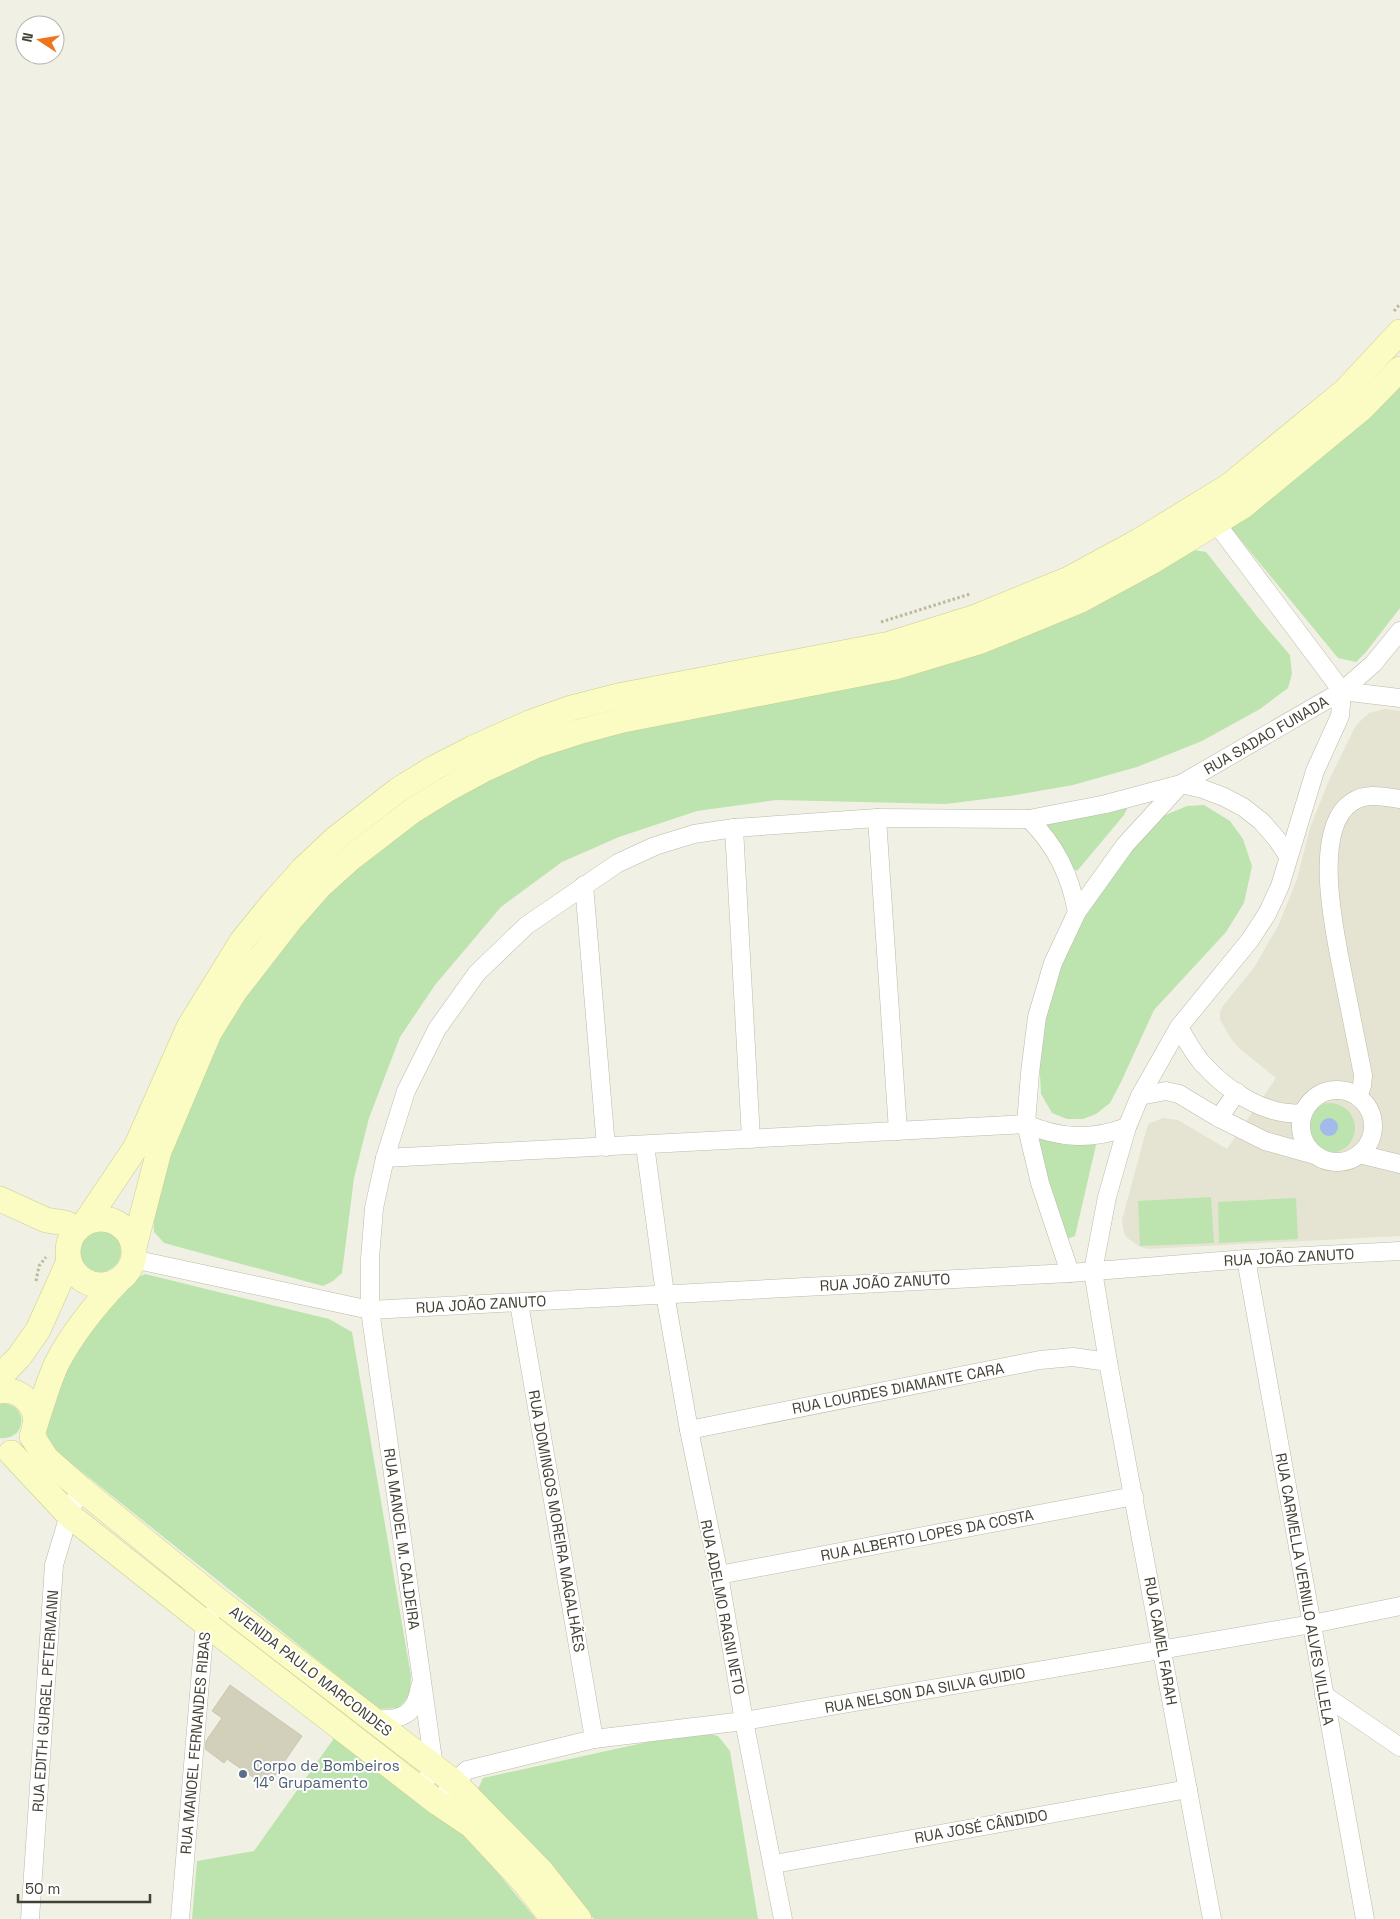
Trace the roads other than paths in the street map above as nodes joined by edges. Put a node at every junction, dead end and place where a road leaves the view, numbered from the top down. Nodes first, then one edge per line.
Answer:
1 (1400, 332) edge
2 (1400, 369) edge
3 (1201, 503) junction
4 (1215, 523) junction
5 (1400, 631) edge
6 (1342, 691) junction
7 (1400, 698) edge
8 (1182, 784) junction
9 (1400, 799) edge
10 (877, 818) junction
11 (1030, 819) junction
12 (734, 828) junction
13 (1288, 856) junction
14 (584, 885) junction
15 (1077, 912) junction
16 (1180, 1027) junction
17 (1236, 1092) junction
18 (1140, 1096) junction
19 (1358, 1096) junction
20 (1303, 1113) junction
21 (1219, 1118) junction
22 (1026, 1124) junction
23 (1127, 1127) junction
24 (898, 1131) junction
25 (751, 1139) junction
26 (645, 1145) junction
27 (606, 1147) junction
28 (1359, 1154) junction
29 (1315, 1155) junction
30 (385, 1158) junction
31 (1400, 1164) edge
32 (0, 1198) edge
33 (0, 1216) edge
34 (75, 1241) junction
35 (1399, 1255) edge
36 (1246, 1259) junction
37 (129, 1262) junction
38 (1094, 1271) junction
39 (1070, 1273) junction
40 (665, 1294) junction
41 (519, 1303) junction
42 (370, 1310) junction
43 (1108, 1362) junction
44 (0, 1377) edge
45 (0, 1391) edge
46 (33, 1430) junction
47 (689, 1430) junction
48 (6, 1452) edge
49 (80, 1488) junction
50 (1134, 1496) junction
51 (69, 1514) junction
52 (719, 1575) junction
53 (220, 1602) junction
54 (1400, 1606) edge
55 (205, 1623) junction
56 (1312, 1624) junction
57 (1162, 1649) junction
58 (422, 1678) junction
59 (1324, 1695) junction
60 (372, 1719) junction
61 (744, 1721) junction
62 (594, 1739) junction
63 (1400, 1747) edge
64 (444, 1774) junction
65 (1188, 1789) junction
66 (429, 1796) junction
67 (774, 1864) junction
68 (30, 1919) edge
69 (180, 1919) edge
70 (554, 1919) edge
71 (579, 1919) edge
72 (783, 1919) edge
73 (1212, 1919) edge
74 (1365, 1919) edge

1 - 3 main road
2 - 4 main road
3 - 4 street
3 - 34 main road
4 - 6 street
4 - 37 main road
5 - 6 street
6 - 7 street
6 - 8 street, RUA SADAO FUNADA
6 - 13 street, RUA SADAO FUNADA
8 - 11 street, RUA MANOEL M. CALDEIRA
8 - 13 street
8 - 15 street, RUA SADAO FUNADA
9 - 19 street
10 - 11 street, RUA MANOEL M. CALDEIRA
10 - 12 street, RUA MANOEL M. CALDEIRA
10 - 24 street
11 - 15 street
12 - 14 street, RUA MANOEL M. CALDEIRA
12 - 25 street
13 - 16 street, RUA SADAO FUNADA
14 - 27 street
14 - 30 street, RUA MANOEL M. CALDEIRA
15 - 22 street, RUA SADAO FUNADA
16 - 17 street
16 - 18 street, RUA SADAO FUNADA
17 - 20 street
17 - 21 street
18 - 21 street
18 - 23 street, RUA SADAO FUNADA
19 - 20 street
19 - 28 street
20 - 29 street
21 - 29 street
22 - 23 street
22 - 24 street
22 - 39 street, RUA SADAO FUNADA
23 - 38 street, RUA SADAO FUNADA
24 - 25 street
25 - 26 street
26 - 27 street
26 - 40 street, RUA ADELMO RAGNI NETO
27 - 30 street
28 - 29 street
28 - 31 street
30 - 42 street, RUA MANOEL M. CALDEIRA
32 - 34 main road
33 - 34 main road
34 - 37 main road
34 - 37 main road
34 - 44 main road
35 - 36 street, RUA JOÃO ZANUTO
36 - 38 street, RUA JOÃO ZANUTO
36 - 56 street, RUA CARMELLA VERNILO ALVES VILLELA
37 - 42 street, RUA JOÃO ZANUTO
37 - 46 main road
38 - 39 street, RUA JOÃO ZANUTO
38 - 43 street, RUA SADAO FUNADA
39 - 40 street, RUA JOÃO ZANUTO
40 - 41 street, RUA JOÃO ZANUTO
40 - 47 street, RUA ADELMO RAGNI NETO
41 - 42 street, RUA JOÃO ZANUTO
41 - 62 street, RUA DOMINGOS MOREIRA MAGALHÃES
42 - 58 street, RUA MANOEL M. CALDEIRA
43 - 47 street, RUA LOURDES DIAMANTE CARA
43 - 50 street, RUA CAMEL FARAH
45 - 46 main road, AVENIDA PAULO MARCONDES
46 - 48 main road
46 - 49 main road, AVENIDA PAULO MARCONDES
47 - 52 street, RUA ADELMO RAGNI NETO
48 - 51 main road, AVENIDA PAULO MARCONDES
49 - 51 street, RUA EDITH GURGEL PETERMANN
49 - 53 main road, AVENIDA PAULO MARCONDES
50 - 52 street, RUA ALBERTO LOPES DA COSTA
50 - 57 street, RUA CAMEL FARAH
51 - 55 main road, AVENIDA PAULO MARCONDES
51 - 68 street, RUA EDITH GURGEL PETERMANN
52 - 61 street, RUA ADELMO RAGNI NETO
53 - 55 street, RUA MANOEL FERNANDES RIBAS
53 - 60 main road, AVENIDA PAULO MARCONDES
54 - 56 street, RUA NELSON DA SILVA GUIDIO
55 - 66 main road, AVENIDA PAULO MARCONDES
55 - 69 street, RUA MANOEL FERNANDES RIBAS
56 - 57 street, RUA NELSON DA SILVA GUIDIO
56 - 59 street, RUA CARMELLA VERNILO ALVES VILLELA
57 - 61 street, RUA NELSON DA SILVA GUIDIO
57 - 65 street, RUA CAMEL FARAH
58 - 60 street
58 - 64 street, RUA MANOEL M. CALDEIRA
59 - 63 street
59 - 74 street, RUA CARMELLA VERNILO ALVES VILLELA
60 - 64 main road, AVENIDA PAULO MARCONDES
61 - 62 street, RUA NELSON DA SILVA GUIDIO
61 - 67 street, RUA ADELMO RAGNI NETO
62 - 64 street, RUA NELSON DA SILVA GUIDIO
64 - 66 street
64 - 66 street
64 - 71 main road, AVENIDA PAULO MARCONDES
65 - 67 street, RUA JOSÉ CÂNDIDO
65 - 73 street, RUA CAMEL FARAH
66 - 70 main road, AVENIDA PAULO MARCONDES
67 - 72 street, RUA ADELMO RAGNI NETO

